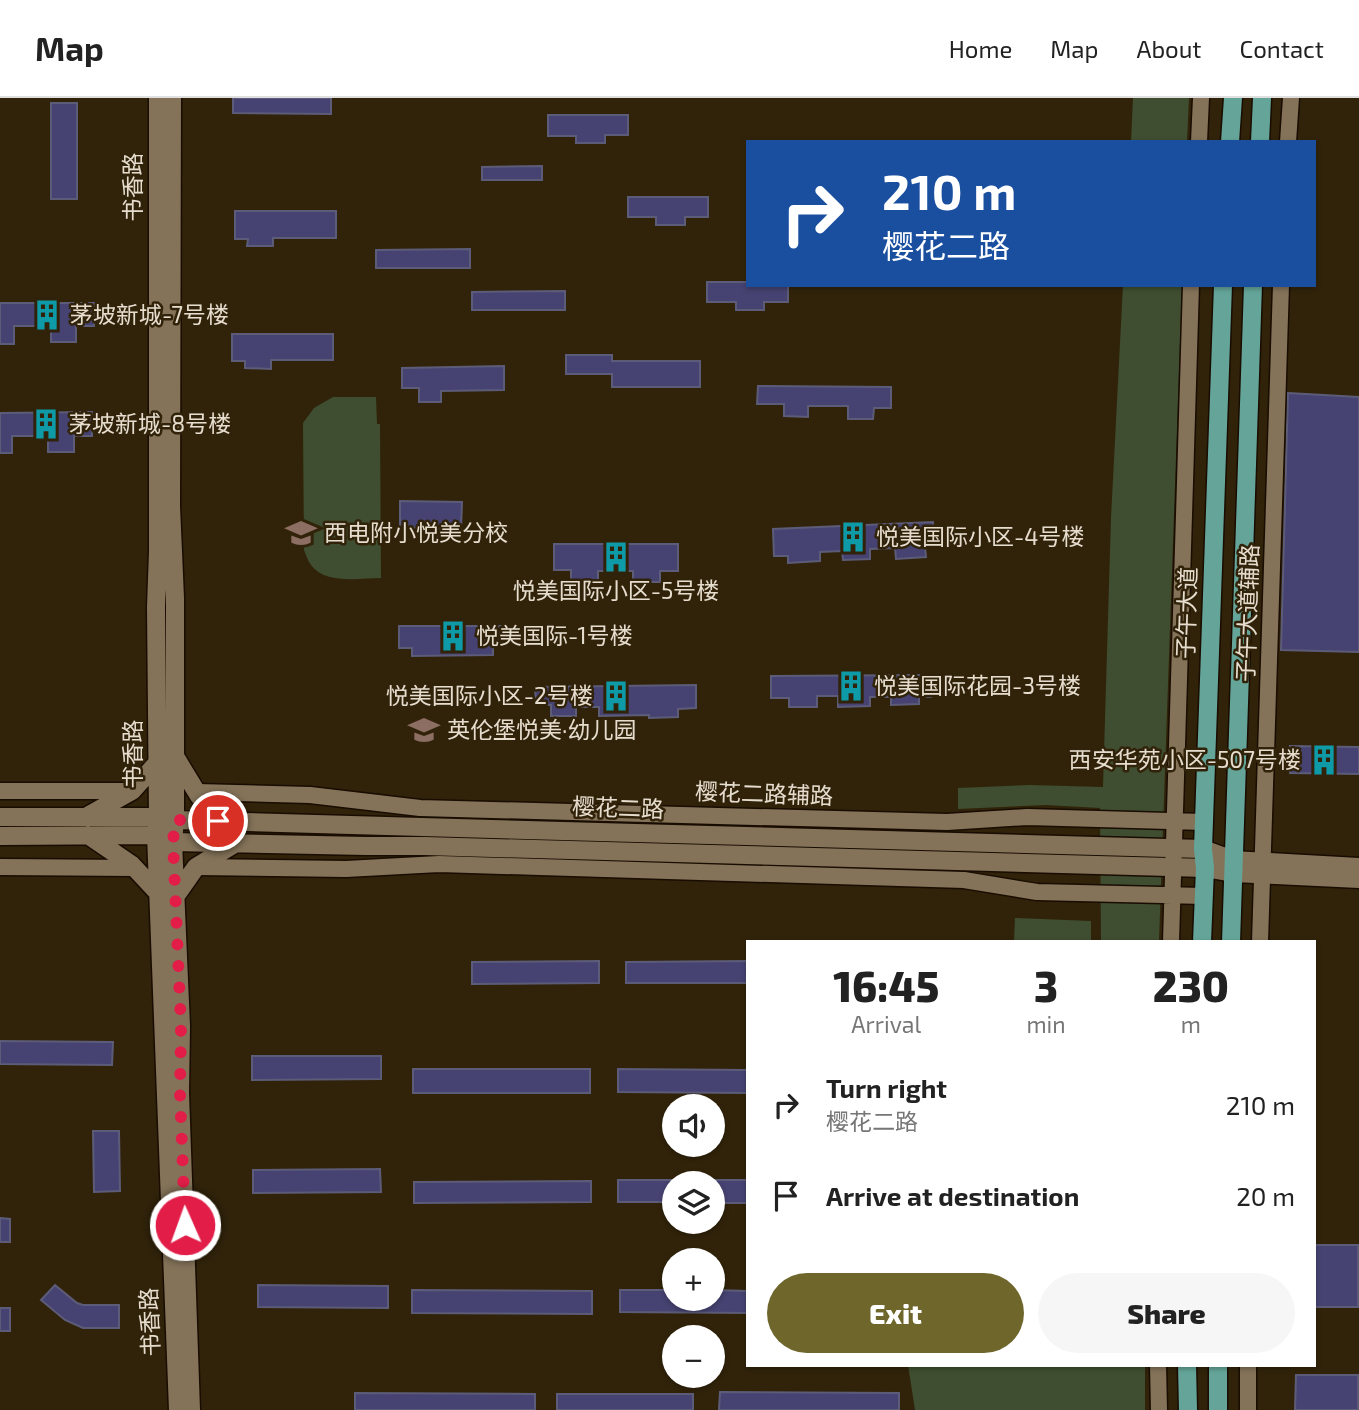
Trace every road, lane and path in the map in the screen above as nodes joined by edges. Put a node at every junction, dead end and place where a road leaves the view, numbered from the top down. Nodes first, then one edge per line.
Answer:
1 (158, 98) edge
2 (172, 98) edge
3 (1201, 98) edge
4 (1233, 98) edge
5 (1262, 98) edge
6 (1291, 98) edge
7 (1199, 140) edge
8 (1230, 140) edge
9 (1259, 140) edge
10 (1289, 140) edge
11 (1191, 287) edge
12 (1223, 287) edge
13 (1253, 287) edge
14 (1281, 287) edge
15 (175, 757) junction
16 (157, 763) junction
17 (0, 791) edge
18 (132, 791) junction
19 (197, 792) junction
20 (0, 817) edge
21 (85, 817) junction
22 (1175, 821) junction
23 (242, 822) junction
24 (1204, 822) junction
25 (165, 828) junction
26 (88, 835) junction
27 (0, 836) edge
28 (236, 843) junction
29 (1174, 848) junction
30 (1203, 849) junction
31 (1233, 866) junction
32 (0, 867) edge
33 (196, 867) junction
34 (1174, 867) junction
35 (1359, 867) edge
36 (135, 868) junction
37 (1205, 868) junction
38 (1262, 868) junction
39 (1359, 879) edge
40 (167, 895) junction
41 (1173, 896) junction
42 (1204, 896) junction
43 (1171, 940) edge
44 (1202, 940) edge
45 (1231, 940) edge
46 (1260, 940) edge
47 (1158, 1367) edge
48 (1187, 1367) edge
49 (1218, 1367) edge
50 (1248, 1367) edge
51 (178, 1410) edge
52 (191, 1410) edge
53 (1159, 1410) edge
54 (1188, 1410) edge
55 (1218, 1410) edge
56 (1248, 1410) edge

1 - 16 main road, 书香路
2 - 15 main road, 书香路
3 - 7 street
4 - 8 main road
5 - 9 main road
6 - 10 street
11 - 22 street
12 - 24 main road, 子午大道
13 - 31 main road
14 - 38 street, 子午大道辅路
15 - 19 main road
15 - 25 main road, 书香路
16 - 18 main road
16 - 25 main road, 书香路
17 - 18 street
18 - 21 main road
19 - 22 street, 樱花二路辅路
19 - 23 main road
20 - 21 main road, 樱花二路
21 - 25 main road, 樱花二路
22 - 24 street, 樱花二路辅路
22 - 29 street
23 - 25 main road, 樱花二路
23 - 29 main road, 樱花二路
24 - 30 main road, 子午大道
25 - 26 main road, 樱花二路
25 - 28 main road, 樱花二路
25 - 40 main road, 书香路
26 - 27 main road, 樱花二路
26 - 36 main road
28 - 33 main road
28 - 34 main road, 樱花二路
29 - 30 main road, 樱花二路
29 - 34 street
30 - 31 main road, 樱花二路
30 - 37 main road, 子午大道
31 - 37 main road, 樱花二路
31 - 38 main road
31 - 45 main road
32 - 36 street
33 - 40 main road
33 - 41 street
34 - 37 main road, 樱花二路
34 - 41 street
35 - 38 main road
36 - 40 main road
37 - 42 main road, 子午大道
38 - 39 main road
38 - 46 street, 子午大道辅路
40 - 51 main road, 书香路
40 - 52 main road, 书香路
41 - 42 street
41 - 43 street
42 - 44 main road, 子午大道
47 - 53 street
48 - 54 main road
49 - 55 main road
50 - 56 street

